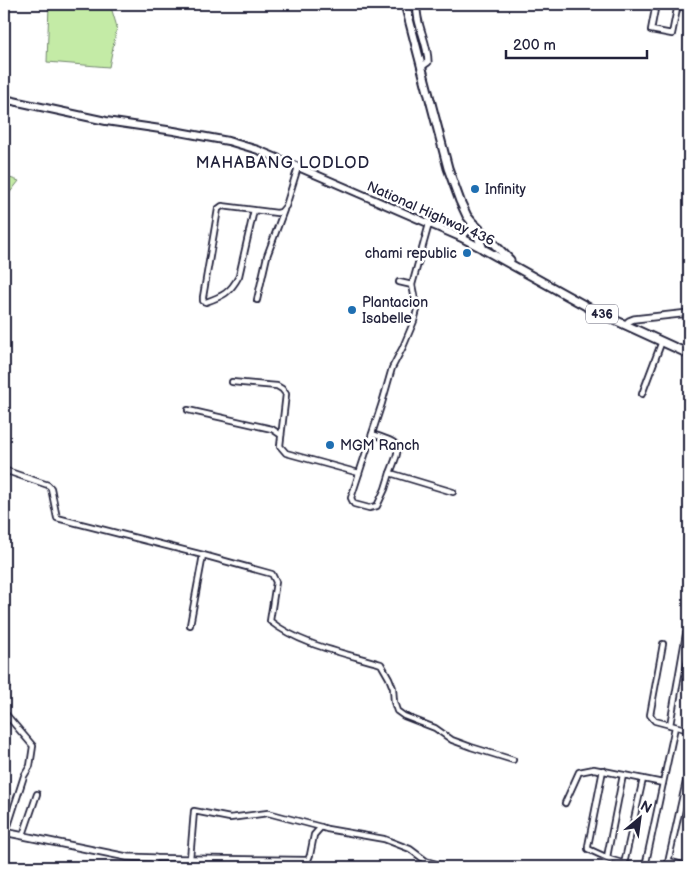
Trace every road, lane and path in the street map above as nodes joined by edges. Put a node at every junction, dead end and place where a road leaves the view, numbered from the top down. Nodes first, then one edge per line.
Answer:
1 (405, 4) edge
2 (417, 4) edge
3 (656, 4) edge
4 (678, 4) edge
5 (684, 4) edge
6 (689, 5) edge
7 (421, 67) junction
8 (4, 99) edge
9 (298, 167) junction
10 (286, 206) junction
11 (254, 210) junction
12 (472, 222) junction
13 (428, 224) junction
14 (460, 237) junction
15 (483, 249) junction
16 (518, 268) junction
17 (399, 282) dead end
18 (412, 285) junction
19 (257, 300) dead end
20 (689, 313) edge
21 (626, 325) junction
22 (662, 341) junction
23 (689, 354) edge
24 (232, 382) dead end
25 (642, 394) dead end
26 (188, 410) dead end
27 (372, 434) junction
28 (281, 435) junction
29 (4, 470) edge
30 (359, 473) junction
31 (390, 473) junction
32 (453, 492) dead end
33 (202, 555) junction
34 (190, 625) dead end
35 (686, 634) dead end
36 (663, 644) dead end
37 (4, 712) edge
38 (672, 726) junction
39 (689, 730) edge
40 (513, 760) dead end
41 (689, 768) edge
42 (603, 770) junction
43 (623, 774) junction
44 (643, 779) junction
45 (663, 783) junction
46 (37, 794) dead end
47 (566, 803) dead end
48 (321, 826) junction
49 (5, 832) edge
50 (23, 835) junction
51 (606, 857) junction
52 (155, 858) junction
53 (190, 859) junction
54 (308, 860) junction
55 (669, 861) junction
56 (624, 864) junction
57 (689, 865) edge
58 (4, 867) edge
59 (152, 867) edge
60 (308, 867) edge
61 (447, 867) edge
62 (636, 867) edge
63 (644, 867) edge
64 (668, 867) edge

1 - 7 main road
2 - 7 street
3 - 4 street
5 - 6 street
7 - 12 main road
8 - 9 main road, National Highway 436 / 436
9 - 10 street
9 - 13 main road, National Highway 436 / 436
10 - 11 street
10 - 19 street
11 - 11 street
12 - 14 main road
12 - 15 main road
12 - 16 main road
13 - 14 main road, National Highway 436 / 436
13 - 18 street
14 - 15 main road, National Highway 436 / 436
15 - 16 main road, National Highway 436 / 436
16 - 21 main road, National Highway 436 / 436
17 - 18 street
18 - 27 street
20 - 21 street
21 - 22 main road, National Highway 436 / 436
22 - 23 main road, National Highway 436 / 436
22 - 25 street
24 - 28 street
26 - 28 street
27 - 30 street
27 - 31 street
28 - 30 street
29 - 33 street
30 - 31 street
31 - 32 street
33 - 34 street
33 - 40 street
35 - 38 street
36 - 38 street
37 - 49 street
38 - 39 street
38 - 45 street
41 - 55 street
42 - 43 street
42 - 47 street
42 - 51 street
43 - 44 street
43 - 51 street
44 - 45 street
44 - 56 street
45 - 63 street
46 - 50 street
48 - 53 street
48 - 54 street
48 - 61 street
49 - 50 street
49 - 58 street
50 - 52 street
51 - 56 street
52 - 53 street
52 - 59 street
53 - 54 street
54 - 60 street
55 - 57 street
55 - 64 street
56 - 62 street

